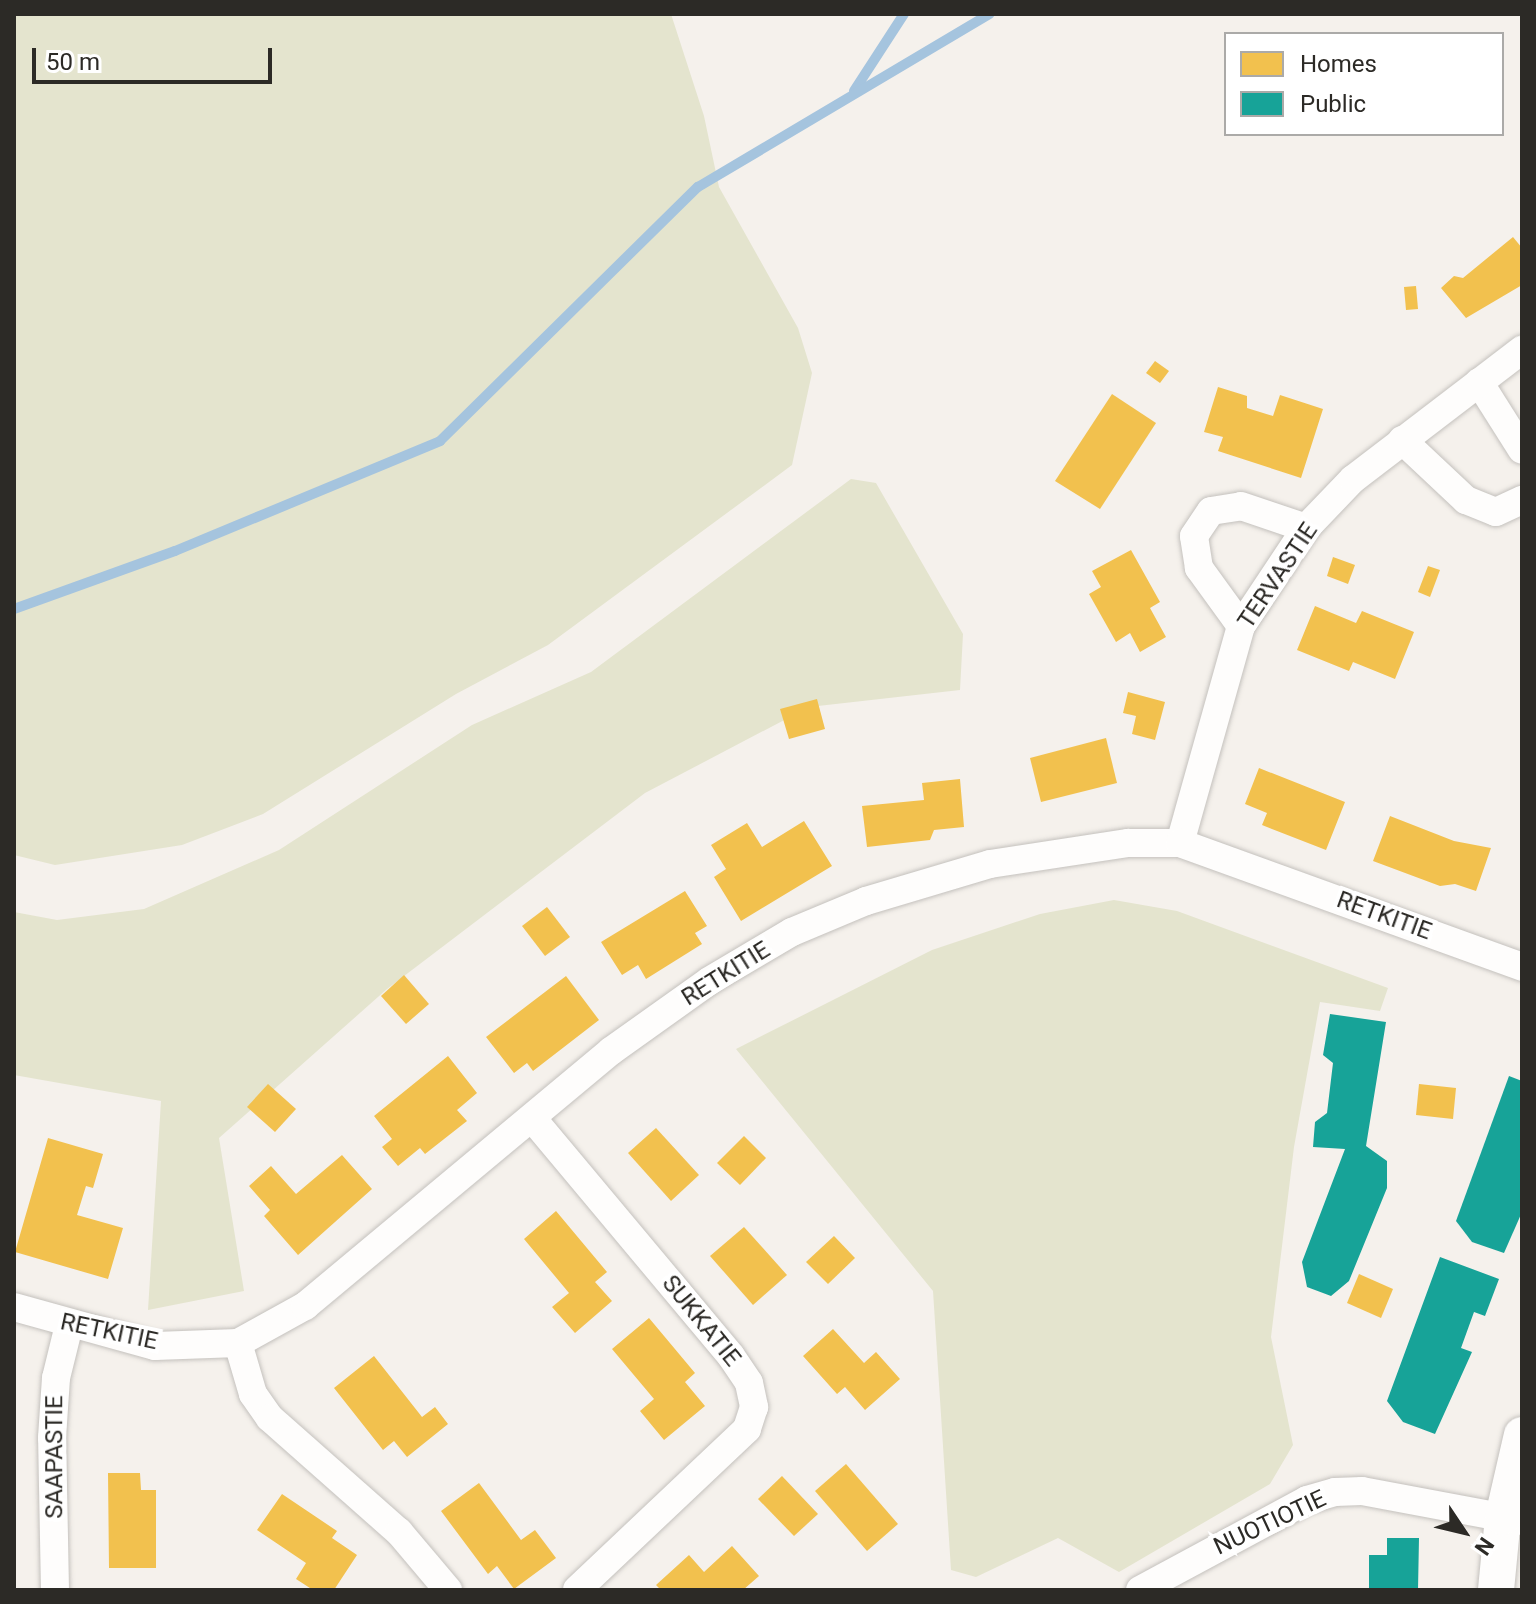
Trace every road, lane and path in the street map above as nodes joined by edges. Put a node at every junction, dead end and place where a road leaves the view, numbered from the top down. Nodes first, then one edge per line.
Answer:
1 (1522, 350) edge
2 (1479, 382) junction
3 (1402, 440) junction
4 (1522, 450) edge
5 (1522, 500) edge
6 (1306, 528) junction
7 (1241, 626) junction
8 (1180, 843) junction
9 (1522, 967) edge
10 (532, 1118) junction
11 (14, 1307) edge
12 (69, 1325) junction
13 (238, 1343) junction
14 (1522, 1435) edge
15 (1512, 1519) edge
16 (55, 1590) edge
17 (448, 1590) edge
18 (577, 1590) edge
19 (1140, 1590) edge
20 (1496, 1590) edge

1 - 2 street, TERVASTIE
2 - 3 street, TERVASTIE
2 - 4 street
3 - 5 street
3 - 6 street, TERVASTIE
6 - 7 street, TERVASTIE
6 - 7 street
7 - 8 street, TERVASTIE
8 - 9 street, RETKITIE
8 - 10 street, RETKITIE
10 - 13 street, RETKITIE
10 - 18 street, SUKKATIE
11 - 12 street, RETKITIE
12 - 13 street, RETKITIE
12 - 16 street, SAAPASTIE
13 - 17 street
14 - 15 street
15 - 19 street, NUOTIOTIE
15 - 20 street

